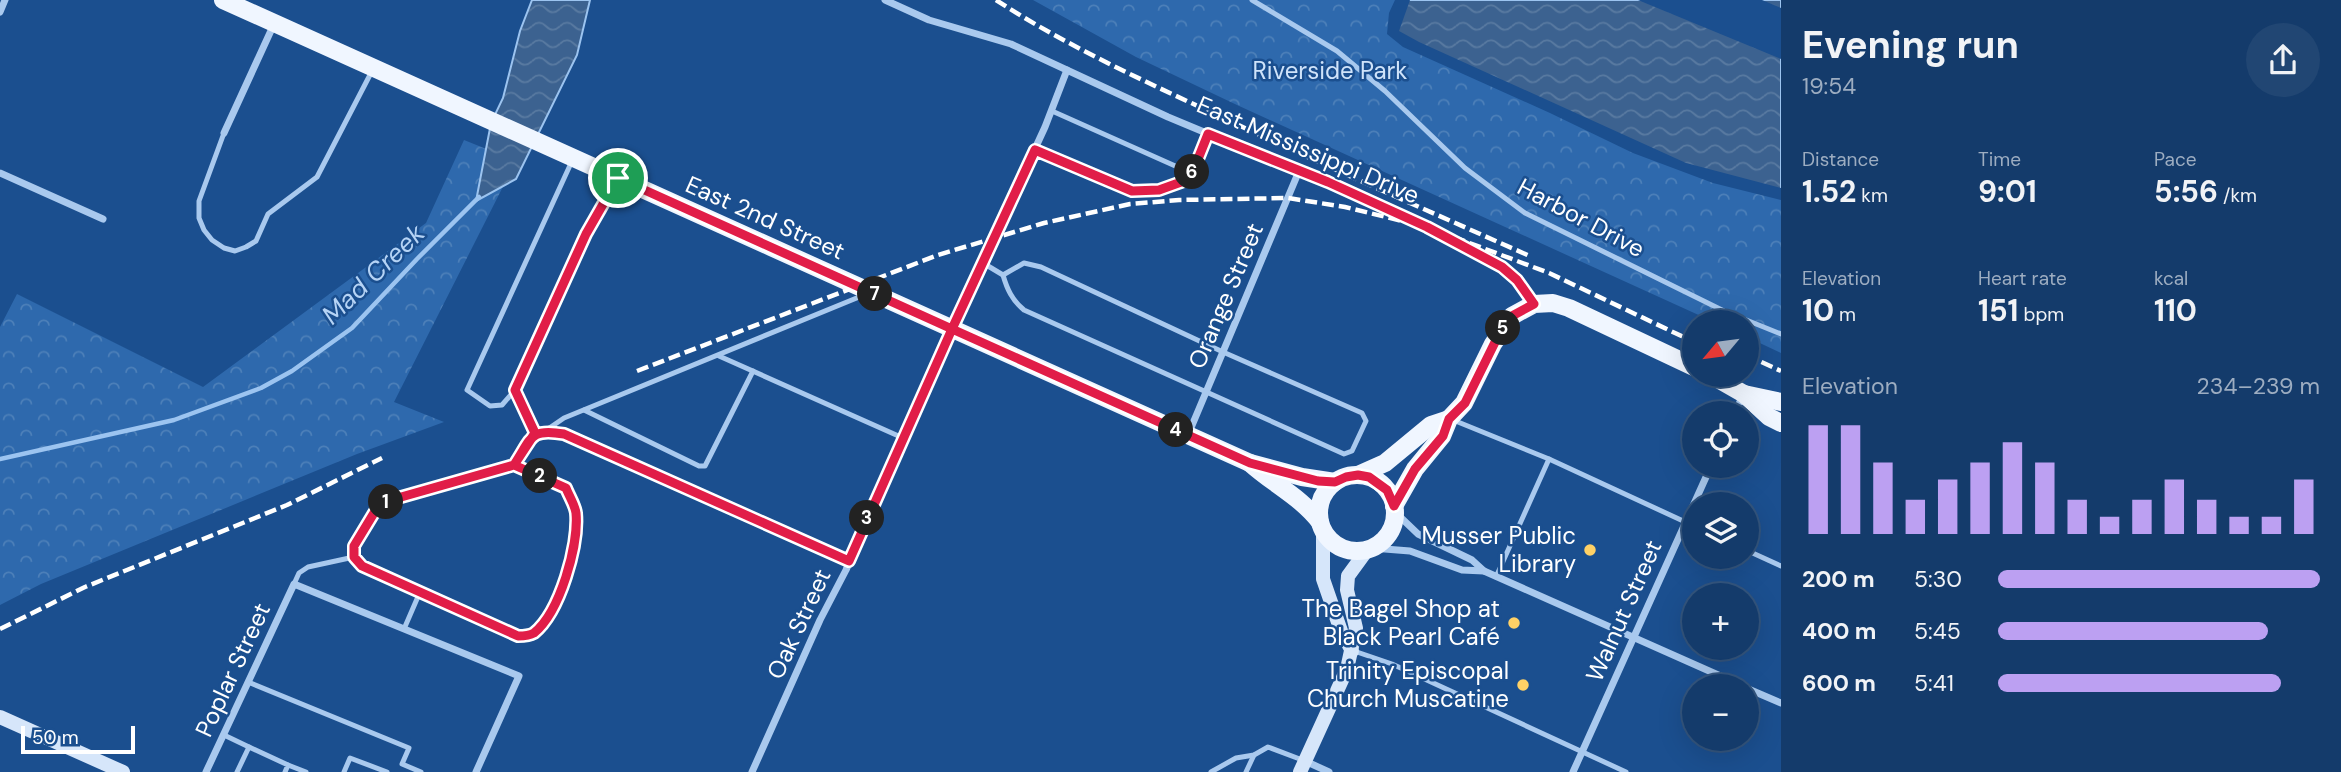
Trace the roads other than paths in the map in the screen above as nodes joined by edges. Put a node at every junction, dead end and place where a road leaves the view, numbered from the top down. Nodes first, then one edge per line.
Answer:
1 (5, 0) edge
2 (885, 0) edge
3 (1252, 0) edge
4 (1271, 0) edge
5 (230, 2) edge
6 (1267, 9) junction
7 (0, 12) edge
8 (274, 23) junction
9 (373, 68) junction
10 (1067, 70) junction
11 (1052, 111) junction
12 (224, 133) joint
13 (1208, 134) junction
14 (1035, 150) junction
15 (573, 158) junction
16 (1299, 171) junction
17 (0, 173) edge
18 (1191, 173) junction
19 (618, 178) junction
20 (103, 219) dead end
21 (982, 263) junction
22 (1003, 275) junction
23 (870, 292) junction
24 (1534, 304) junction
25 (952, 329) junction
26 (1781, 334) edge
27 (1223, 352) junction
28 (719, 356) junction
29 (1682, 361) edge
30 (753, 371) junction
31 (1732, 387) edge
32 (515, 390) junction
33 (1206, 392) junction
34 (1744, 394) junction
35 (1741, 401) edge
36 (1781, 402) edge
37 (584, 410) junction
38 (1449, 419) junction
39 (1781, 423) edge
40 (545, 430) junction
41 (535, 433) junction
42 (1188, 435) junction
43 (904, 438) junction
44 (614, 455) joint
45 (1549, 459) junction
46 (1250, 463) junction
47 (514, 465) junction
48 (1358, 475) junction
49 (1335, 482) junction
50 (1395, 509) junction
51 (1682, 520) edge
52 (1322, 526) junction
53 (1682, 531) edge
54 (1370, 549) junction
55 (1759, 556) edge
56 (354, 557) junction
57 (849, 561) junction
58 (1781, 566) edge
59 (1484, 571) junction
60 (1496, 577) junction
61 (294, 584) junction
62 (420, 592) junction
63 (404, 629) junction
64 (1634, 636) junction
65 (1352, 650) junction
66 (1717, 674) edge
67 (248, 682) junction
68 (1759, 693) edge
69 (1781, 703) edge
70 (0, 717) edge
71 (224, 735) junction
72 (249, 747) junction
73 (1582, 751) junction
74 (1254, 755) junction
75 (402, 764) junction
76 (288, 765) junction
77 (1302, 766) edge
78 (123, 772) edge
79 (206, 772) edge
80 (237, 772) edge
81 (285, 772) edge
82 (306, 772) edge
83 (344, 772) edge
84 (387, 772) edge
85 (399, 772) edge
86 (421, 772) edge
87 (476, 772) edge
88 (752, 772) edge
89 (1212, 772) edge
90 (1246, 772) edge
91 (1329, 772) edge
92 (1573, 772) edge
93 (1626, 772) edge

1 - 7 street
2 - 10 street, East Mississippi Drive
3 - 6 lane, Harbor Drive
4 - 6 lane
5 - 8 main road, East 2nd Street
6 - 26 lane, Harbor Drive
8 - 9 main road, East 2nd Street
8 - 12 street
9 - 12 lane
9 - 15 main road, East 2nd Street
10 - 11 street, Oak Street
10 - 13 street, East Mississippi Drive
11 - 14 street, Oak Street
11 - 18 lane
13 - 16 street, East Mississippi Drive
13 - 18 lane
14 - 18 lane
14 - 21 street, Oak Street
15 - 19 main road, East 2nd Street
15 - 32 lane
16 - 24 street, East Mississippi Drive
16 - 27 street, Orange Street
17 - 20 street
19 - 23 main road, East 2nd Street
19 - 32 lane
21 - 22 lane
21 - 25 street, Oak Street
22 - 27 lane
22 - 33 lane
23 - 25 main road, East 2nd Street
23 - 28 lane
24 - 29 main road
24 - 38 main road
25 - 42 main road, East 2nd Street
25 - 43 street, Oak Street
27 - 33 street, Orange Street
27 - 33 lane
28 - 30 lane
28 - 37 lane
30 - 37 lane
30 - 43 lane
31 - 34 main road
32 - 41 lane
33 - 42 street, Orange Street
34 - 35 street
34 - 36 main road
34 - 39 main road
37 - 40 lane
38 - 45 lane
38 - 48 main road
38 - 50 main road
40 - 41 lane
40 - 44 lane
41 - 47 lane
42 - 46 main road, East 2nd Street
43 - 57 street, Oak Street
44 - 57 street
45 - 51 lane
45 - 60 lane
46 - 49 main road, East 2nd Street
46 - 52 main road, East 2nd Street
47 - 56 lane
47 - 62 lane
48 - 49 main road
48 - 50 main road
49 - 52 main road
50 - 54 main road
50 - 59 street
52 - 54 main road
52 - 65 main road
53 - 64 street, Walnut Street
54 - 59 street
54 - 65 main road
55 - 58 lane
56 - 61 lane
56 - 62 lane
57 - 88 street, Oak Street
59 - 60 street
60 - 64 street
61 - 63 street
61 - 67 street, Poplar Street
62 - 63 lane
63 - 87 street
64 - 66 street
64 - 73 street, Walnut Street
65 - 73 lane
65 - 77 main road
67 - 71 street, Poplar Street
67 - 75 lane
68 - 69 street
70 - 78 main road
71 - 72 lane
71 - 79 street, Poplar Street
72 - 76 lane
72 - 80 lane
73 - 92 street, Walnut Street
73 - 93 lane
74 - 77 lane
74 - 89 lane
74 - 90 lane
75 - 85 lane
75 - 86 lane
76 - 81 lane
76 - 82 lane
77 - 91 street
83 - 84 lane

